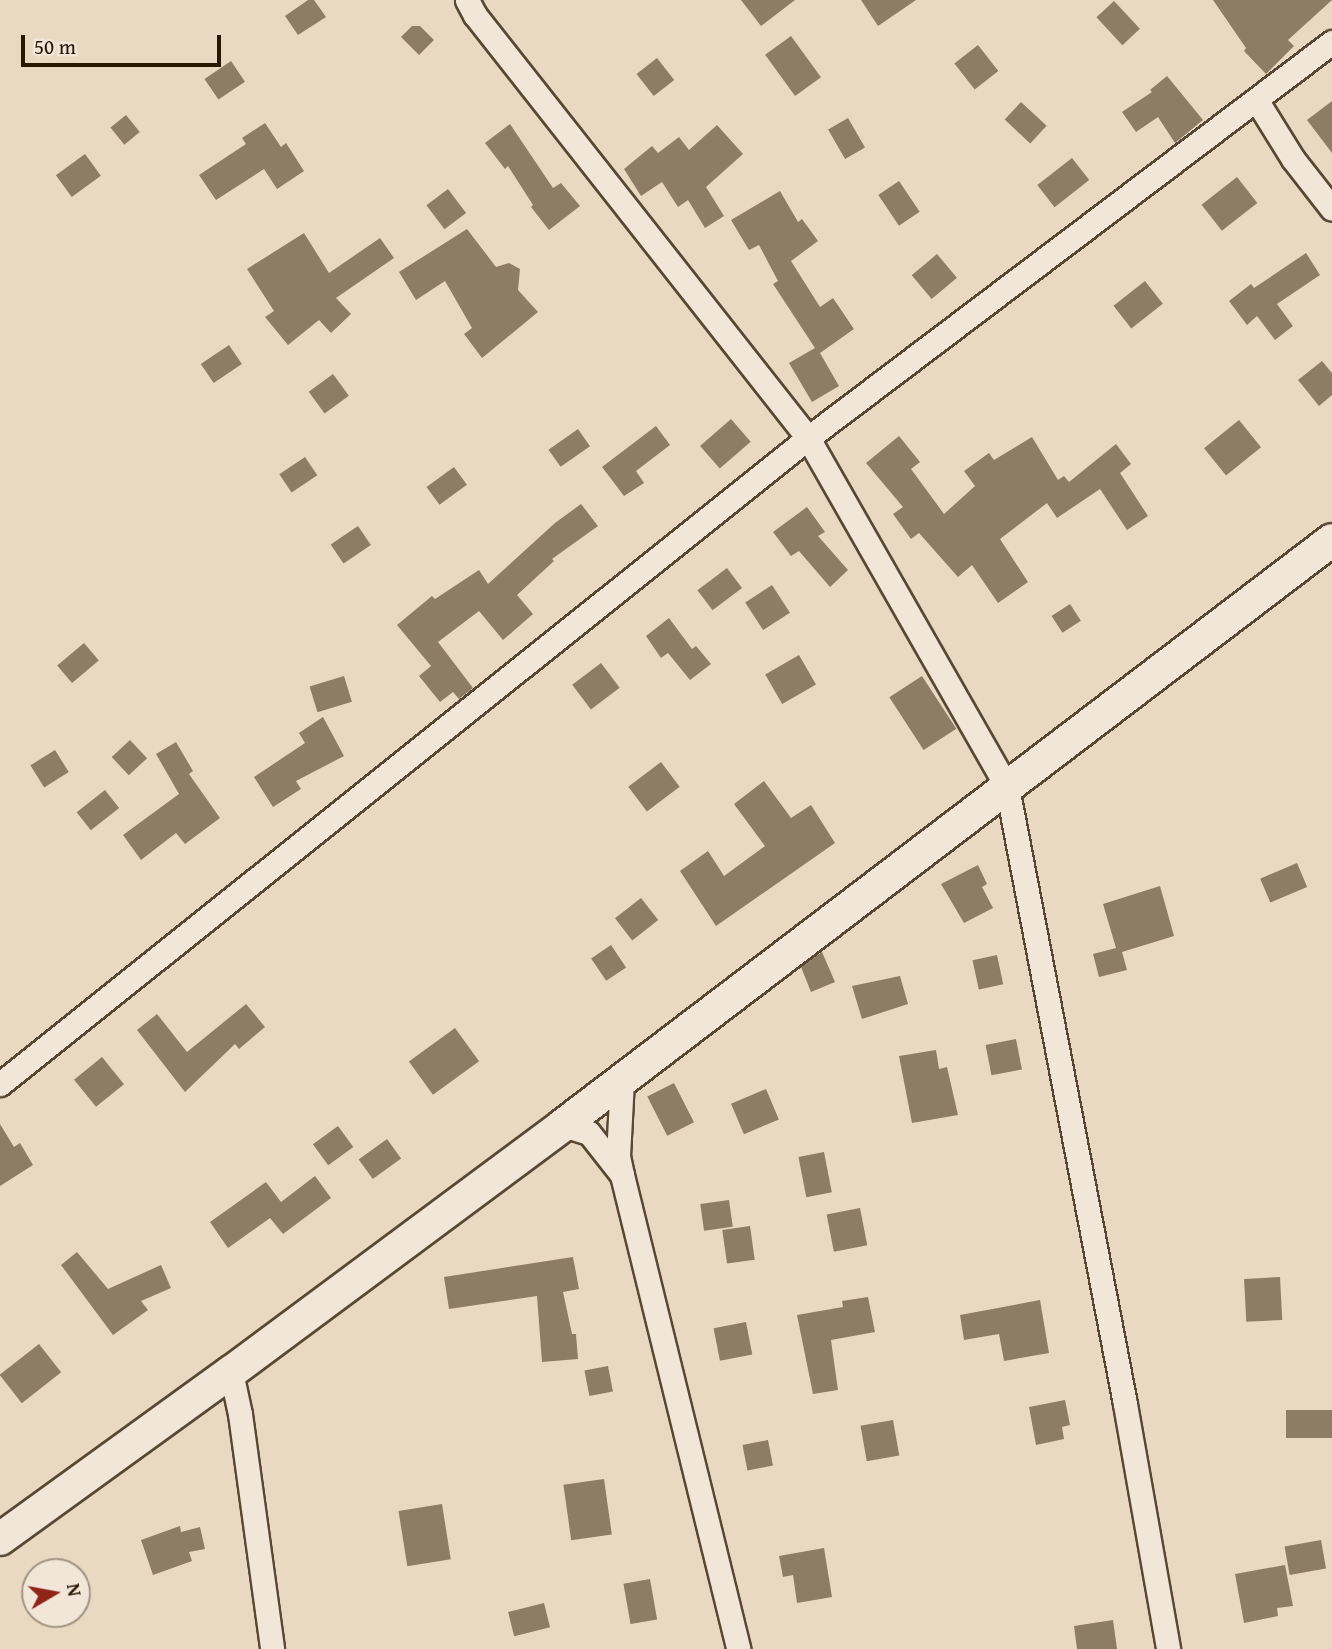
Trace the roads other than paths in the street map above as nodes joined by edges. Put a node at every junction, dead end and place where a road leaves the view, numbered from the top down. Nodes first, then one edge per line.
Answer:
1 (467, 0) edge
2 (1332, 42) edge
3 (1257, 101) junction
4 (1332, 209) edge
5 (808, 438) junction
6 (1332, 540) edge
7 (1007, 787) junction
8 (622, 1080) junction
9 (0, 1084) edge
10 (563, 1125) junction
11 (622, 1175) junction
12 (231, 1372) junction
13 (0, 1539) edge
14 (272, 1649) edge
15 (738, 1649) edge
16 (1168, 1649) edge

1 - 5 street
2 - 3 street
3 - 4 street
3 - 5 street
5 - 7 street
5 - 9 street
6 - 7 street
7 - 8 street
7 - 16 street
8 - 10 street
8 - 11 street
10 - 11 street
10 - 12 street
11 - 15 street
12 - 13 street
12 - 14 street

